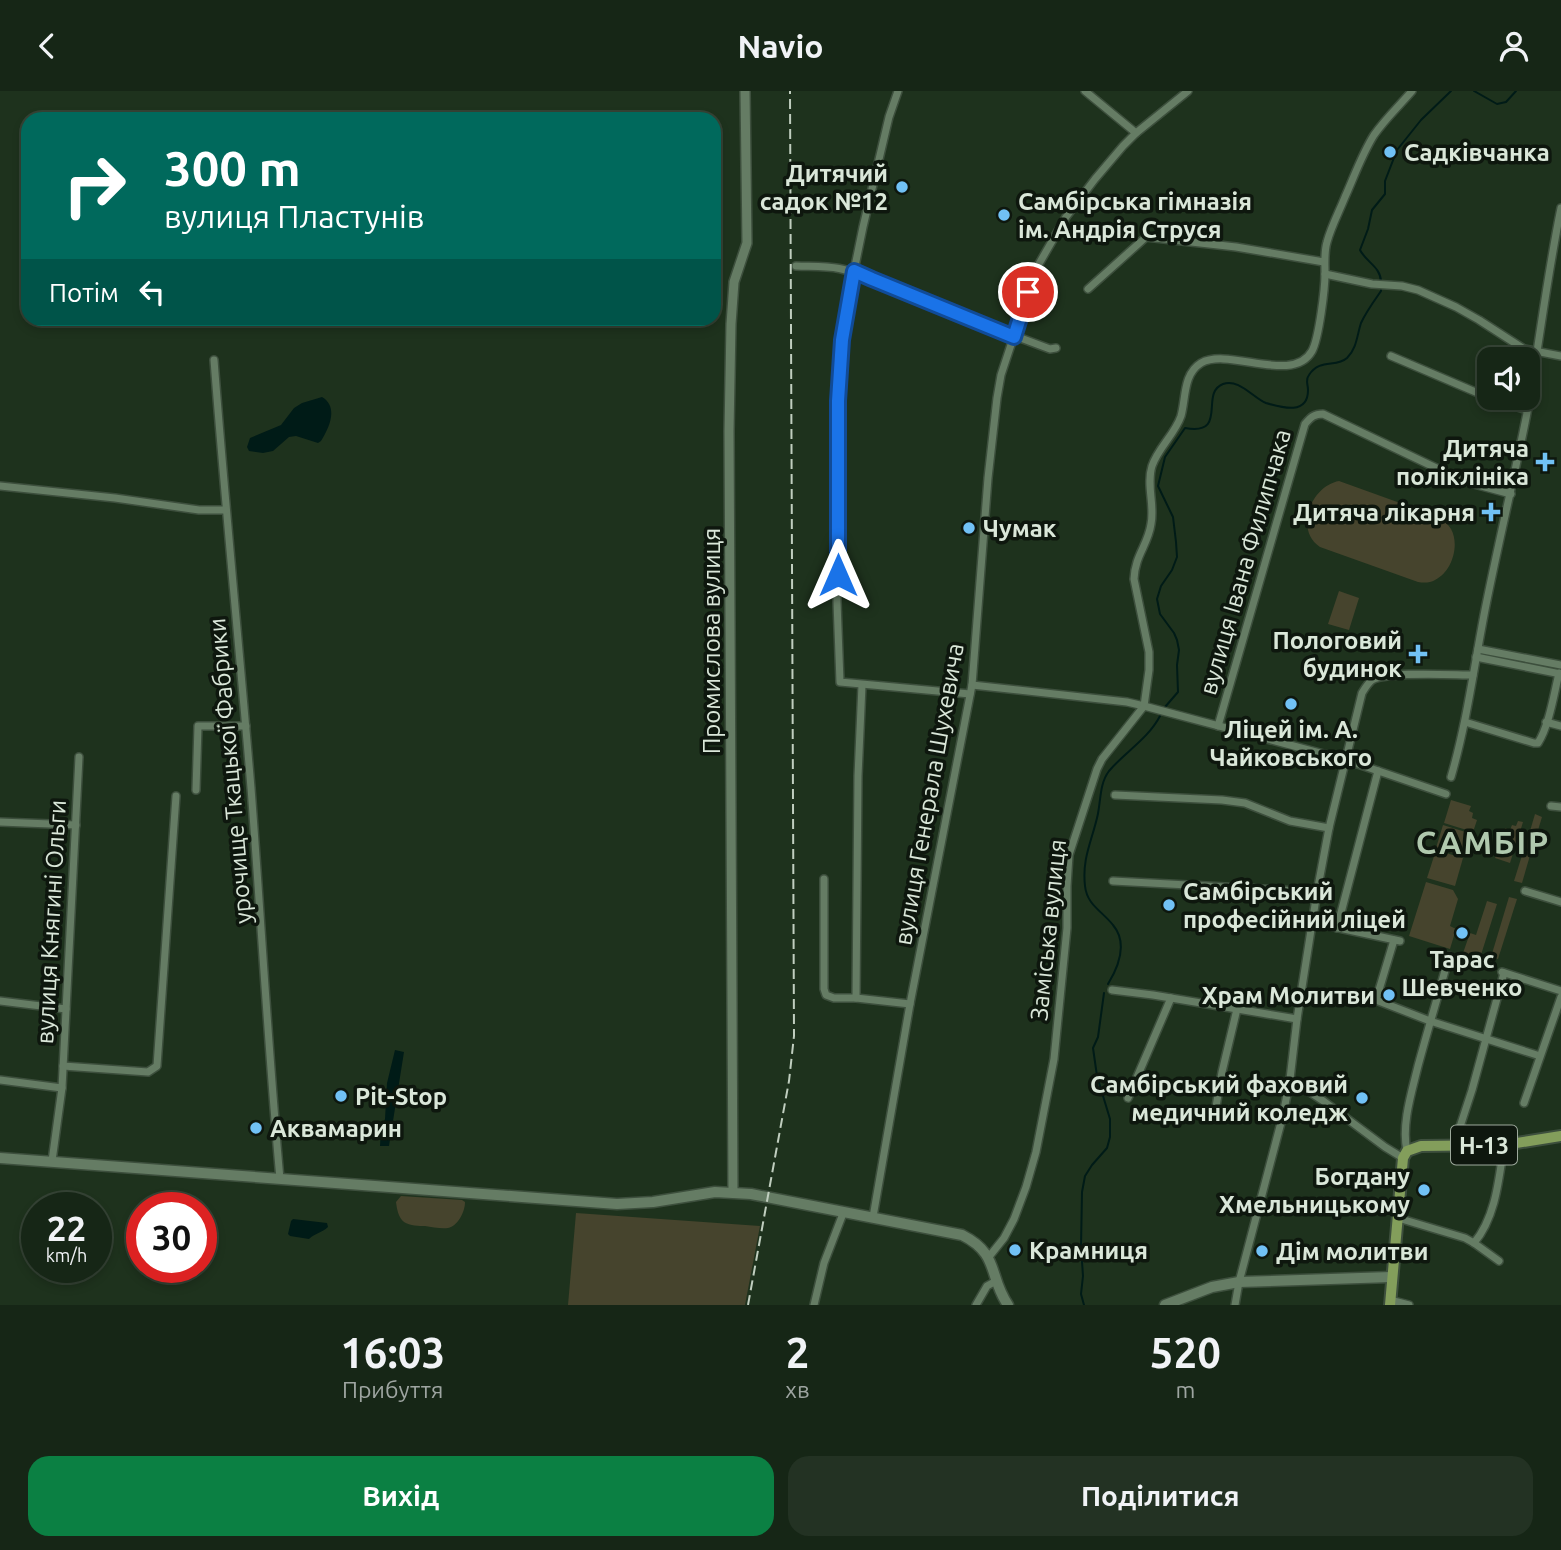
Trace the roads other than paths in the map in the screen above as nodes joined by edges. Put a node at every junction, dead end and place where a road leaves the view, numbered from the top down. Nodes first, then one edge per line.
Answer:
1 (745, 91) edge
2 (898, 91) edge
3 (1085, 91) edge
4 (1188, 91) edge
5 (1412, 91) edge
6 (1136, 133) junction
7 (1561, 208) edge
8 (1324, 262) junction
9 (796, 266) dead end
10 (854, 271) junction
11 (1325, 274) junction
12 (1088, 289) dead end
13 (1014, 337) junction
14 (1521, 347) edge
15 (1538, 347) edge
16 (1056, 348) dead end
17 (1540, 352) edge
18 (1391, 356) dead end
19 (1561, 356) edge
20 (214, 360) dead end
21 (1477, 393) edge
22 (1527, 410) edge
23 (0, 486) edge
24 (1511, 494) junction
25 (226, 510) junction
26 (1477, 653) junction
27 (1560, 670) edge
28 (1473, 675) junction
29 (862, 685) junction
30 (972, 685) junction
31 (971, 694) junction
32 (1144, 706) junction
33 (1465, 722) junction
34 (1546, 722) junction
35 (246, 726) junction
36 (1218, 726) junction
37 (1561, 726) edge
38 (79, 757) dead end
39 (1346, 760) junction
40 (1378, 771) junction
41 (1451, 777) dead end
42 (196, 790) dead end
43 (1446, 794) dead end
44 (1115, 795) dead end
45 (176, 796) dead end
46 (0, 822) edge
47 (76, 825) junction
48 (1329, 828) junction
49 (824, 879) dead end
50 (1113, 881) dead end
51 (1525, 891) dead end
52 (1317, 892) junction
53 (1561, 902) edge
54 (1311, 922) junction
55 (1337, 928) junction
56 (1450, 956) dead end
57 (1112, 990) dead end
58 (1561, 991) edge
59 (1561, 997) edge
60 (856, 998) junction
61 (1171, 998) junction
62 (0, 1001) edge
63 (910, 1005) junction
64 (66, 1009) junction
65 (1237, 1009) junction
66 (1297, 1019) junction
67 (1430, 1021) junction
68 (1485, 1038) junction
69 (1540, 1056) junction
70 (63, 1066) junction
71 (1290, 1079) junction
72 (0, 1080) edge
73 (62, 1088) junction
74 (1128, 1098) dead end
75 (1524, 1103) dead end
76 (1214, 1118) dead end
77 (1561, 1136) edge
78 (1454, 1145) junction
79 (1504, 1145) junction
80 (1405, 1154) junction
81 (0, 1158) edge
82 (51, 1161) junction
83 (280, 1179) junction
84 (733, 1192) junction
85 (844, 1211) junction
86 (873, 1216) junction
87 (1398, 1218) junction
88 (1474, 1243) junction
89 (988, 1258) junction
90 (1499, 1261) dead end
91 (1391, 1277) junction
92 (996, 1281) junction
93 (1238, 1282) junction
94 (1390, 1303) edge
95 (814, 1305) edge
96 (976, 1305) edge
97 (1008, 1305) edge
98 (1165, 1305) edge
99 (1235, 1305) edge
100 (1409, 1305) edge

1 - 84 street, Промислова вулиця
2 - 10 street
3 - 6 street
4 - 6 street, вулиця Генерала Шухевича
5 - 8 street
6 - 13 street, вулиця Генерала Шухевича
7 - 15 street
8 - 11 street
8 - 12 street
9 - 10 street
10 - 13 street
10 - 29 street
11 - 14 street
11 - 32 street
13 - 16 street
13 - 30 street, вулиця Генерала Шухевича
17 - 19 street
18 - 21 street
20 - 25 street, урочище Ткацької Фабрики
22 - 24 street
23 - 25 street
24 - 26 street
24 - 36 street, вулиця Івана Филипчака
25 - 35 street, урочище Ткацької Фабрики
26 - 27 street
26 - 28 street
27 - 34 street
28 - 33 street
28 - 39 street
29 - 31 street
29 - 60 street
30 - 31 street, вулиця Генерала Шухевича
30 - 32 street
31 - 63 street, вулиця Генерала Шухевича
32 - 36 street
32 - 89 street, Заміська вулиця
33 - 34 street
33 - 41 street
34 - 37 street
35 - 42 street
35 - 83 street, урочище Ткацької Фабрики
36 - 39 street
38 - 47 street, вулиця Княгині Ольги
39 - 40 street
39 - 48 street
40 - 43 street
40 - 55 street
44 - 48 street
45 - 70 street
46 - 47 street
47 - 64 street, вулиця Княгині Ольги
48 - 52 street
49 - 60 street
50 - 52 street
51 - 53 street
52 - 54 street
54 - 55 street
54 - 66 street
55 - 67 street
56 - 67 street
57 - 61 street
58 - 68 street
59 - 69 street
60 - 63 street
61 - 65 street
61 - 74 street
62 - 64 street
63 - 86 street, вулиця Генерала Шухевича
64 - 70 street, вулиця Княгині Ольги
65 - 66 street
65 - 76 street
66 - 71 street
67 - 68 street
67 - 80 street
68 - 69 street
68 - 78 street
69 - 75 street
70 - 73 street, вулиця Княгині Ольги
71 - 80 street
71 - 93 street
72 - 73 street
73 - 82 street, вулиця Княгині Ольги
77 - 79 main road, Н-13
78 - 79 main road, Н-13
78 - 80 main road, Н-13
79 - 88 street
80 - 87 main road
81 - 82 main road
82 - 83 main road
83 - 84 main road
84 - 85 main road
85 - 86 main road
85 - 95 street
86 - 89 main road
87 - 88 street
87 - 91 main road
88 - 90 street
89 - 92 main road
91 - 93 main road
91 - 94 main road
92 - 96 street
92 - 97 main road
93 - 98 main road
93 - 99 street
94 - 100 street

